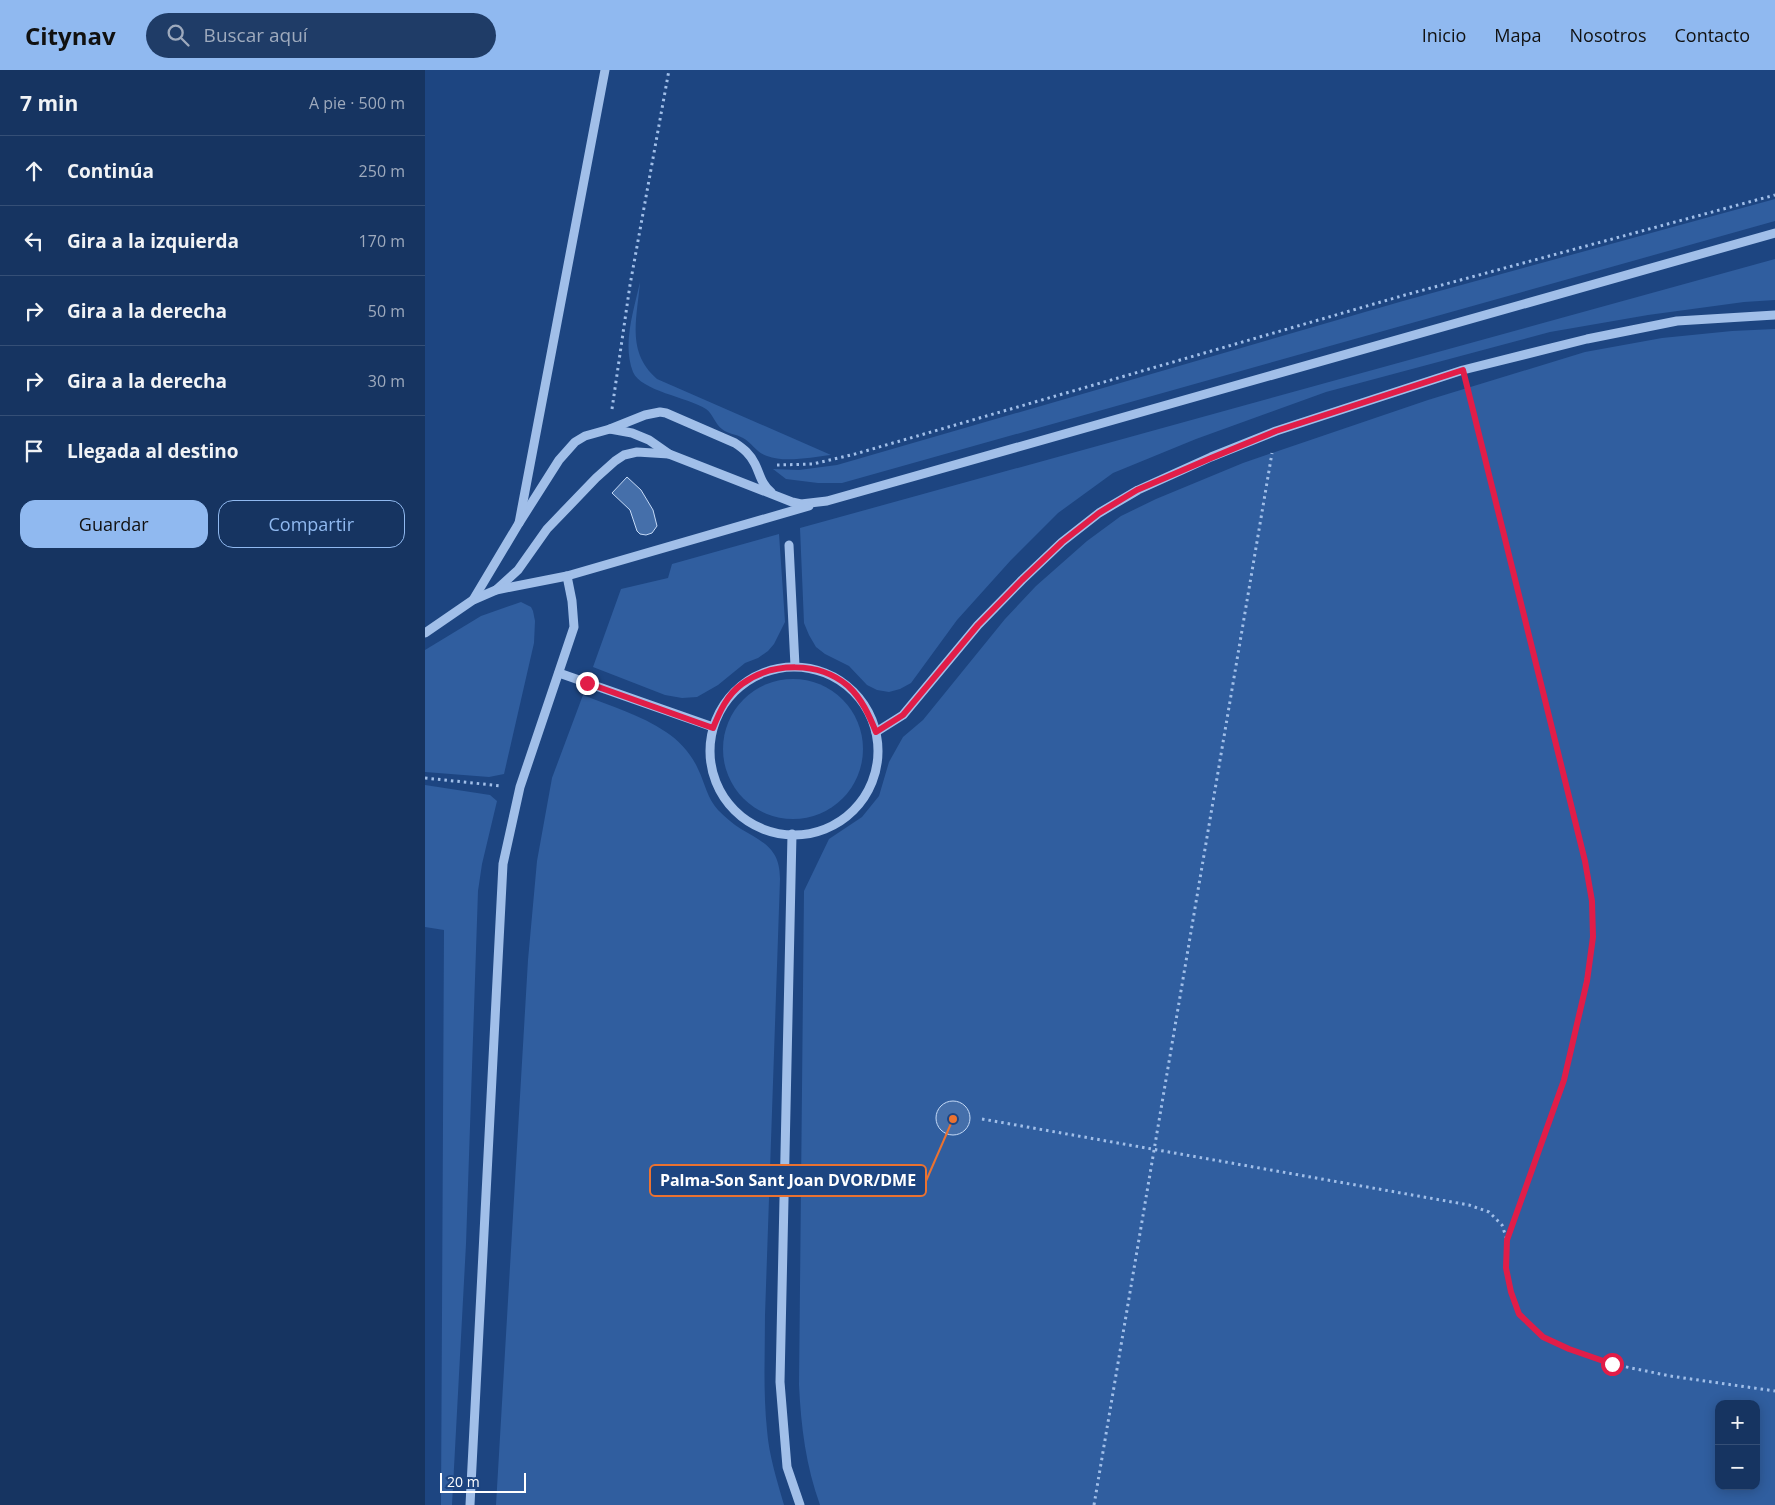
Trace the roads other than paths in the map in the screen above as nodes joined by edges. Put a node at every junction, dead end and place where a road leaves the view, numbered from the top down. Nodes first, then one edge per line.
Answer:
1 (605, 70) edge
2 (1775, 233) edge
3 (1775, 315) edge
4 (610, 429) junction
5 (669, 454) junction
6 (777, 497) junction
7 (827, 501) junction
8 (519, 523) junction
9 (789, 545) dead end
10 (567, 576) junction
11 (497, 590) junction
12 (473, 600) junction
13 (425, 633) edge
14 (795, 666) junction
15 (559, 673) junction
16 (713, 728) junction
17 (876, 732) junction
18 (792, 834) junction
19 (470, 1505) edge
20 (800, 1505) edge

1 - 8 street
2 - 7 street
3 - 17 street
4 - 5 street
4 - 6 street
4 - 8 street
5 - 6 street
5 - 11 street
6 - 7 street
7 - 10 street
8 - 12 street
9 - 14 street
10 - 11 street
10 - 15 street
11 - 12 street
12 - 13 street
14 - 16 street
14 - 17 street
15 - 16 street
15 - 19 street
16 - 18 street
17 - 18 street
18 - 20 street

